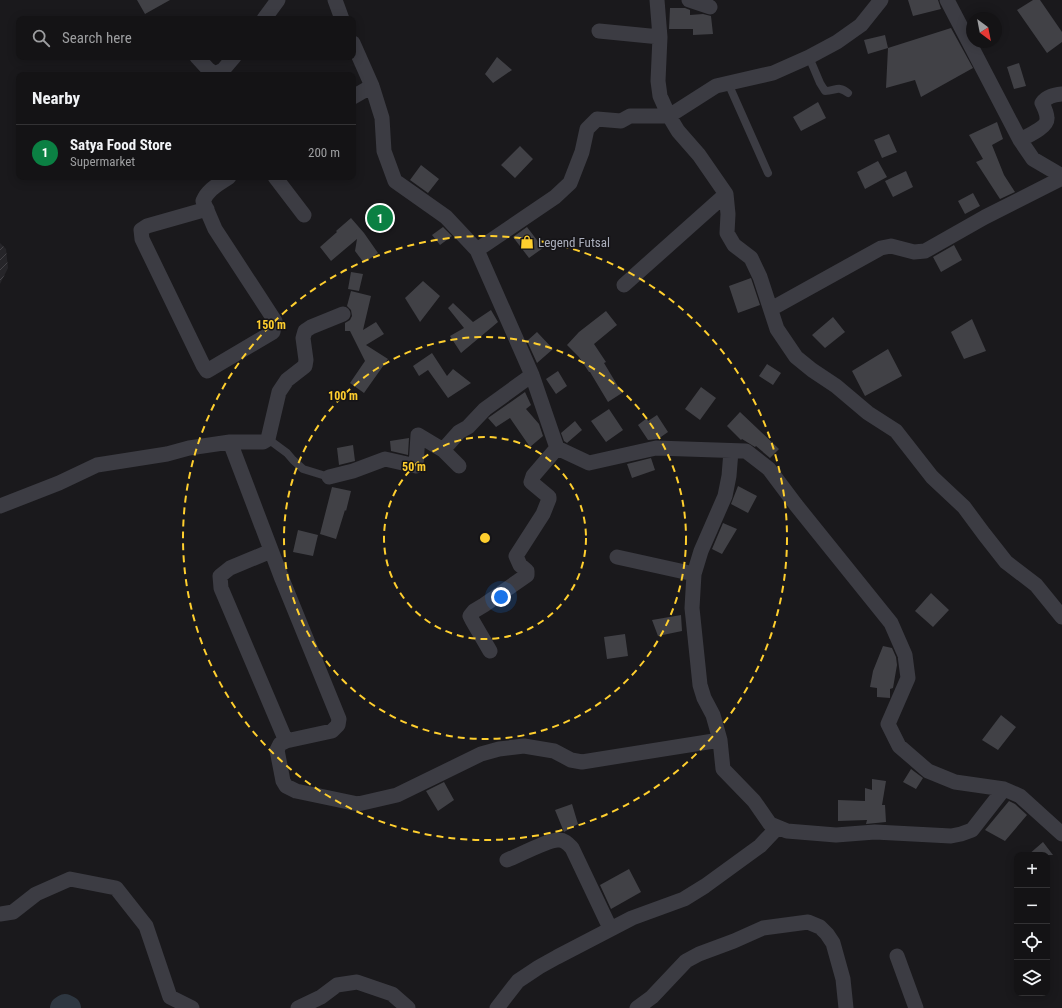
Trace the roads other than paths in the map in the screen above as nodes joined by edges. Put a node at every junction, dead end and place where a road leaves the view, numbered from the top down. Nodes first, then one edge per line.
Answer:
1 (278, 0) edge
2 (335, 0) edge
3 (657, 0) edge
4 (689, 0) edge
5 (881, 0) edge
6 (947, 0) edge
7 (710, 7) dead end
8 (266, 16) edge
9 (341, 16) edge
10 (600, 31) dead end
11 (660, 37) junction
12 (356, 50) edge
13 (809, 57) junction
14 (200, 60) edge
15 (231, 60) edge
16 (212, 72) edge
17 (219, 72) edge
18 (728, 83) junction
19 (372, 86) junction
20 (848, 92) dead end
21 (1062, 94) edge
22 (356, 95) edge
23 (669, 116) junction
24 (1020, 140) junction
25 (768, 173) dead end
26 (1062, 177) edge
27 (224, 180) edge
28 (277, 180) edge
29 (726, 194) junction
30 (207, 209) junction
31 (304, 215) dead end
32 (477, 250) junction
33 (624, 285) dead end
34 (771, 309) junction
35 (343, 314) dead end
36 (532, 375) junction
37 (268, 439) junction
38 (230, 442) junction
39 (557, 448) junction
40 (444, 450) junction
41 (731, 451) junction
42 (459, 466) dead end
43 (329, 477) joint
44 (0, 506) edge
45 (271, 551) junction
46 (617, 557) dead end
47 (694, 574) junction
48 (1062, 617) edge
49 (490, 651) dead end
50 (720, 740) junction
51 (286, 741) junction
52 (1004, 789) junction
53 (777, 828) junction
54 (1062, 834) edge
55 (507, 860) dead end
56 (0, 914) edge
57 (610, 928) junction
58 (897, 956) dead end
59 (192, 1008) edge
60 (298, 1008) edge
61 (408, 1008) edge
62 (497, 1008) edge
63 (637, 1008) edge
64 (846, 1008) edge
65 (916, 1008) edge

1 - 8 street
2 - 9 street
3 - 11 street
4 - 7 street
5 - 13 street
6 - 24 street
10 - 11 street
11 - 23 street
12 - 19 street
13 - 18 street
13 - 20 lane
14 - 16 street
15 - 17 street
18 - 23 street
18 - 25 lane
19 - 22 street
19 - 32 street
21 - 24 street
23 - 29 street
23 - 32 street
24 - 26 street
26 - 34 street
27 - 30 street
28 - 31 street
29 - 33 street
29 - 34 street
30 - 30 street
32 - 36 street
34 - 48 street
35 - 37 street
36 - 39 street
36 - 40 street
37 - 38 street
37 - 43 lane
38 - 44 street
38 - 45 street
39 - 41 street
39 - 49 street
40 - 42 street
40 - 43 street
41 - 47 street
41 - 52 street
45 - 51 street
45 - 51 street
46 - 47 street
47 - 50 street
50 - 51 street
50 - 53 street
52 - 53 street
52 - 54 street
53 - 57 street
55 - 57 street
56 - 59 street
57 - 62 street
58 - 65 street
60 - 61 street
63 - 64 street

